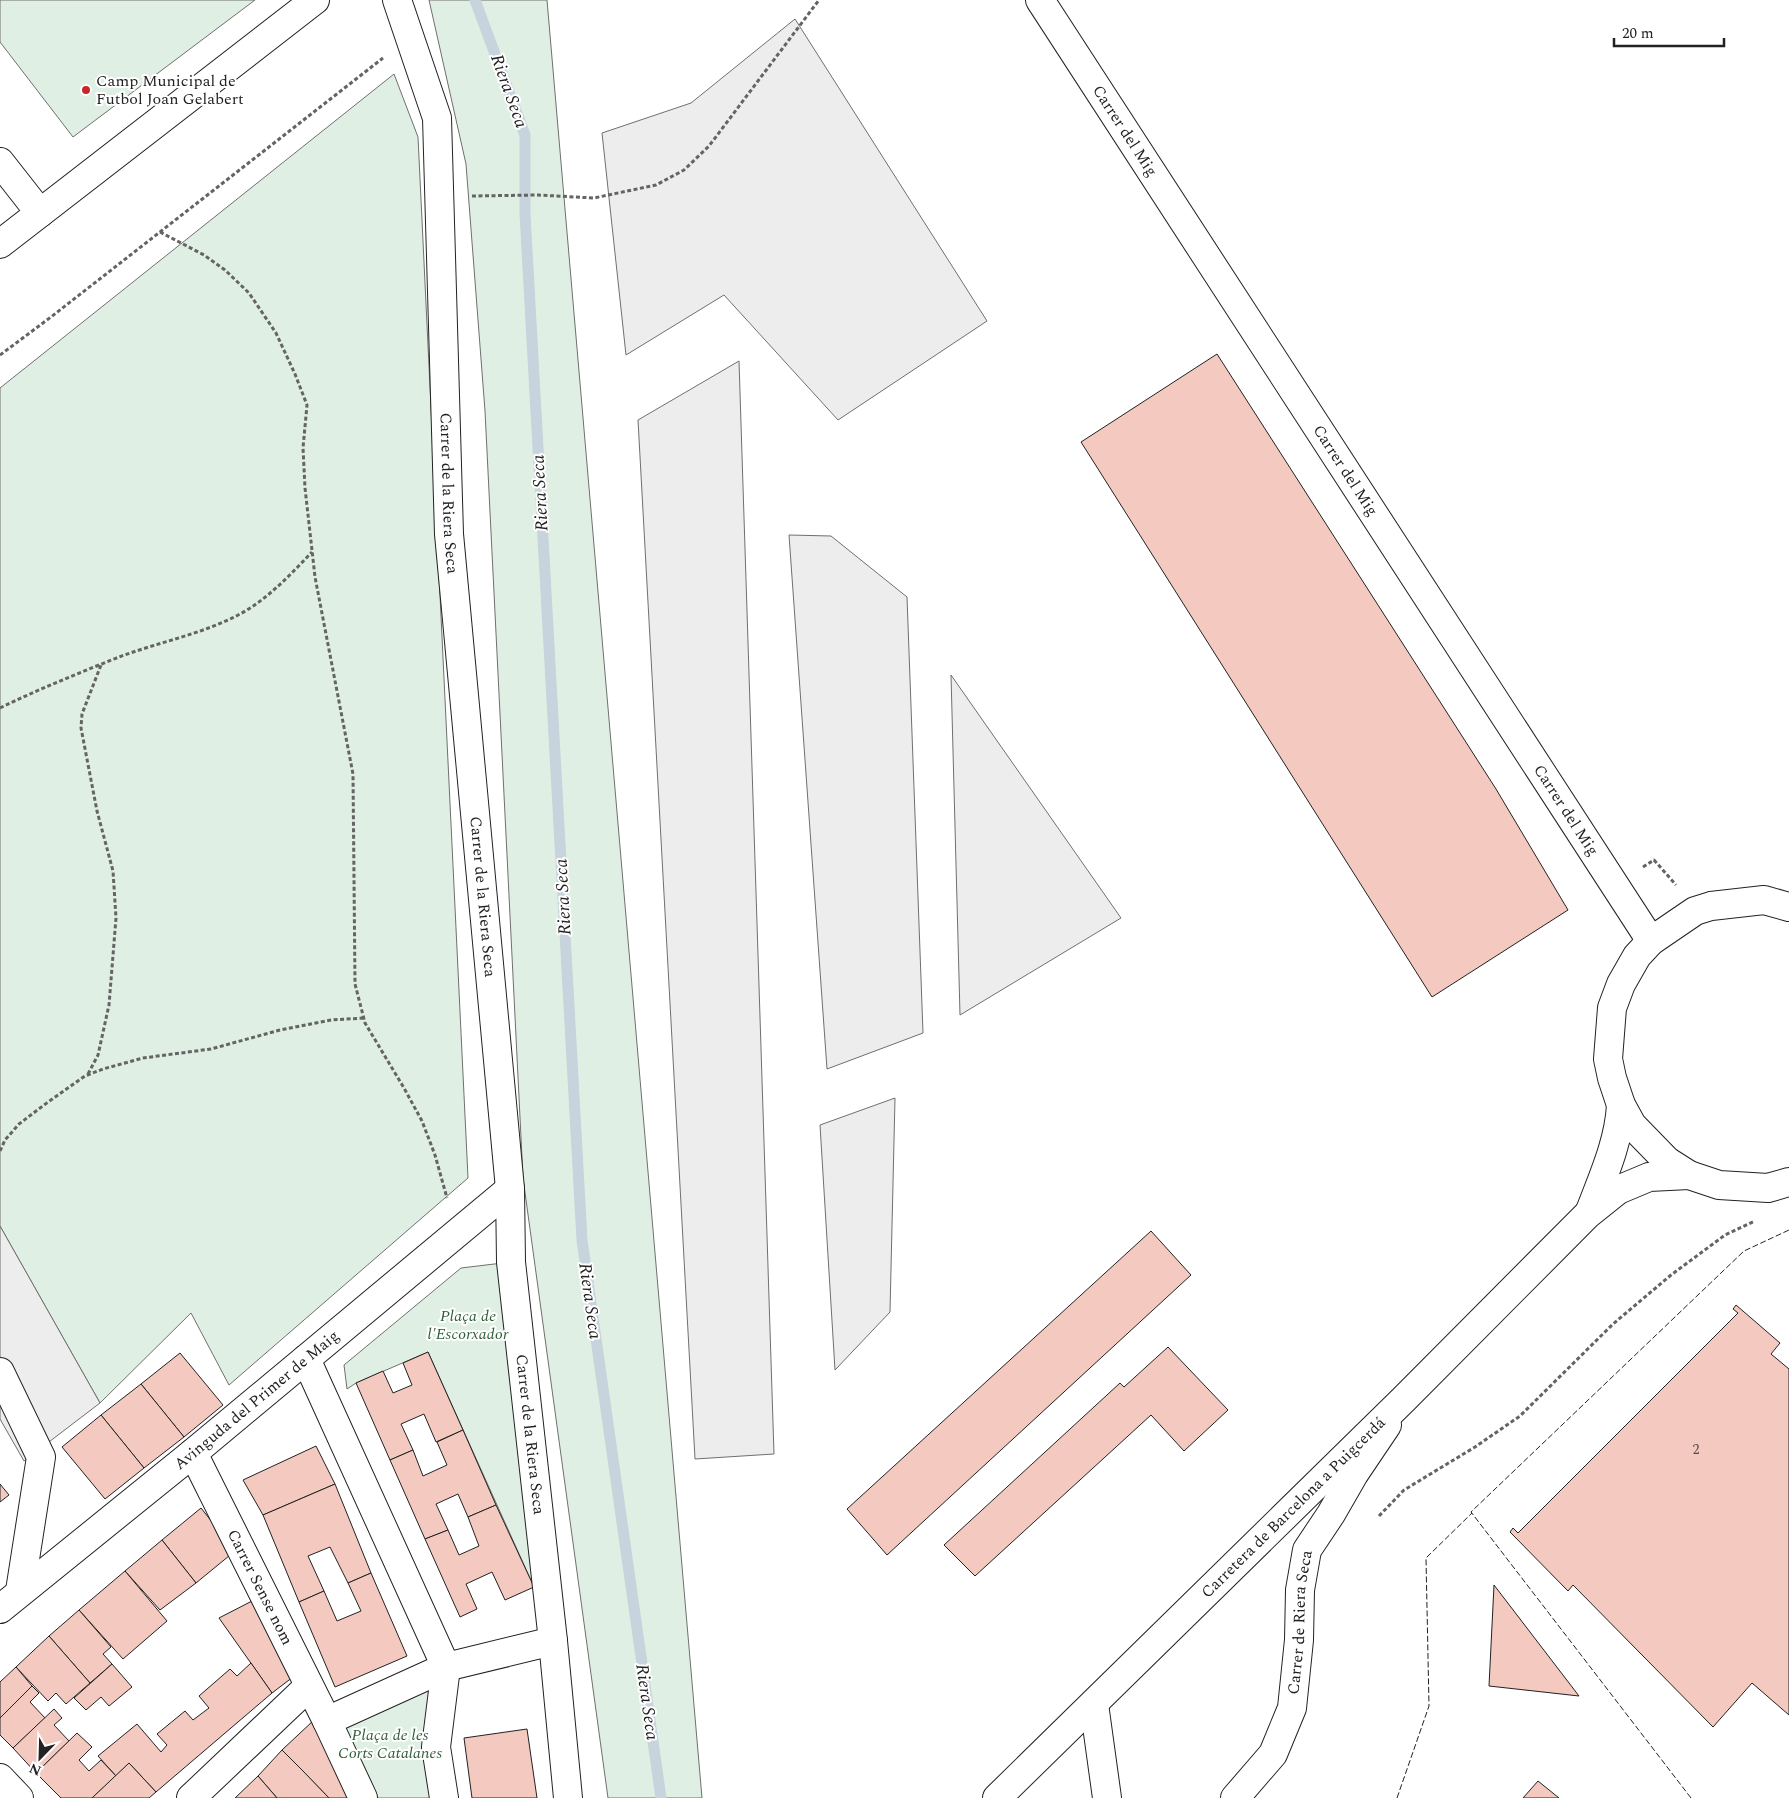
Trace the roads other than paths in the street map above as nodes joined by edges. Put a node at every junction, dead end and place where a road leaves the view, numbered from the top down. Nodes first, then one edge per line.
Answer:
1 (315, 0) edge
2 (397, 0) edge
3 (1040, 0) edge
4 (0, 162) edge
5 (40, 213) junction
6 (0, 244) edge
7 (1789, 907) edge
8 (1651, 941) junction
9 (1621, 1105) junction
10 (1689, 1174) junction
11 (1782, 1187) edge
12 (510, 1189) junction
13 (1588, 1214) junction
14 (306, 1359) junction
15 (0, 1372) edge
16 (1404, 1399) junction
17 (193, 1453) junction
18 (10, 1600) edge
19 (553, 1641) junction
20 (446, 1667) junction
21 (309, 1686) junction
22 (1094, 1704) junction
23 (326, 1722) junction
24 (0, 1778) edge
25 (19, 1798) edge
26 (192, 1798) edge
27 (363, 1798) edge
28 (444, 1798) edge
29 (568, 1798) edge
30 (997, 1798) edge
31 (1107, 1798) edge
32 (1235, 1798) edge

1 - 5 street
2 - 12 street, Carrer de la Riera Seca
3 - 8 street, Carrer del Mig
4 - 5 street
5 - 6 street
7 - 8 street
8 - 9 street
9 - 10 street
9 - 13 street, Carretera de Barcelona a Puigcerdá
10 - 11 street
10 - 13 street, Carretera de Barcelona a Puigcerdá
12 - 14 street, Avinguda del Primer de Maig
12 - 19 street, Carrer de la Riera Seca
13 - 16 street, Carretera de Barcelona a Puigcerdá
14 - 17 street, Avinguda del Primer de Maig
14 - 20 street
15 - 18 street
16 - 22 street, Carretera de Barcelona a Puigcerdá
16 - 32 street, Carrer de Riera Seca
17 - 18 street, Avinguda del Primer de Maig
17 - 21 street, Carrer Sense nom
19 - 20 street
19 - 29 street, Carrer de la Riera Seca
20 - 23 street
20 - 28 street
21 - 23 street, Carrer Sense nom
21 - 26 street
22 - 30 street, Carretera de Barcelona a Puigcerdá
22 - 31 street
23 - 27 street, Carrer Sense nom
24 - 25 street

